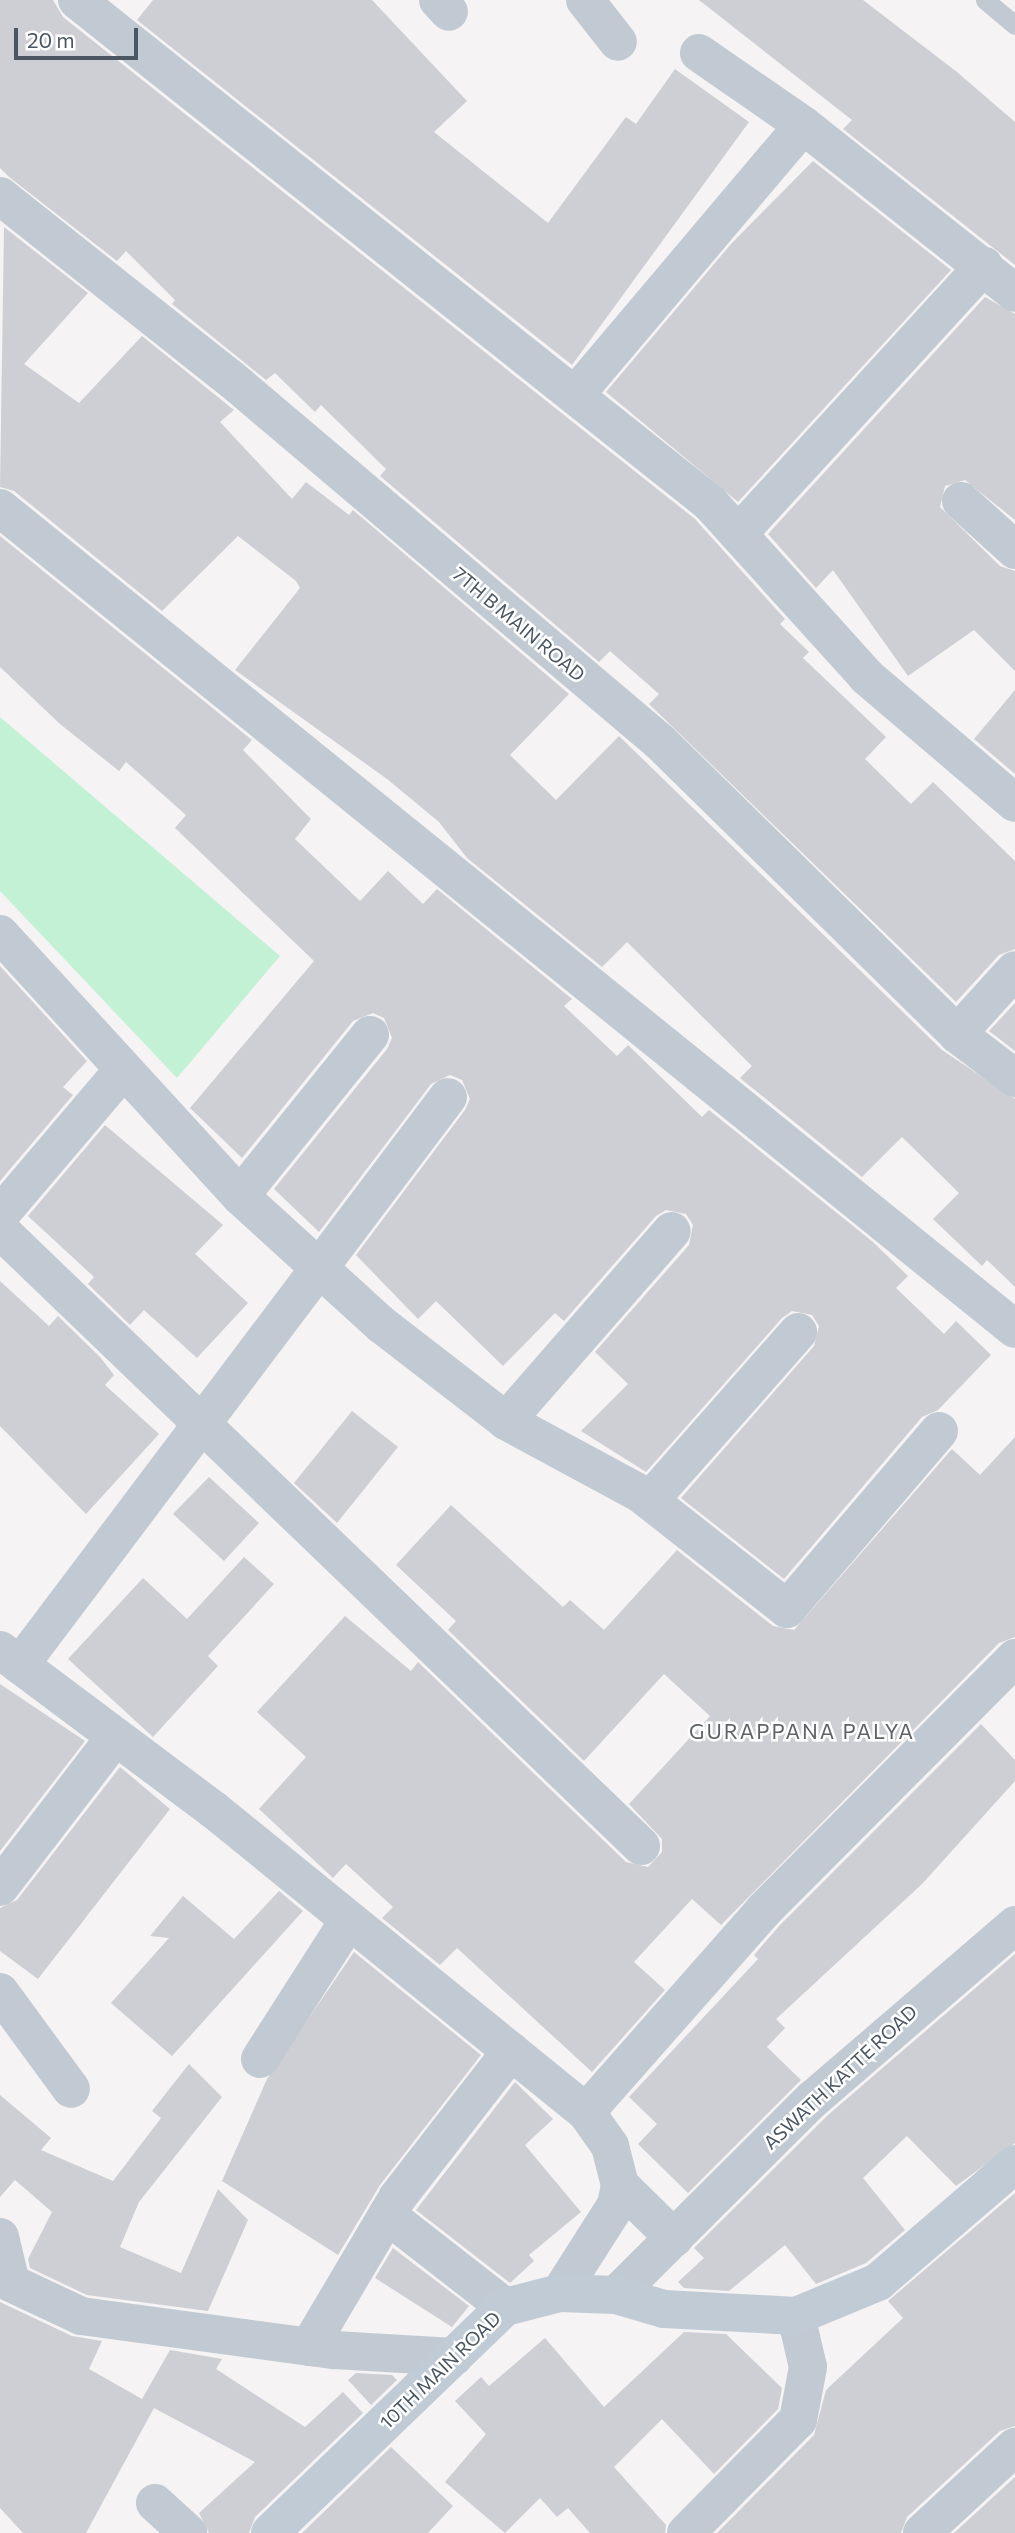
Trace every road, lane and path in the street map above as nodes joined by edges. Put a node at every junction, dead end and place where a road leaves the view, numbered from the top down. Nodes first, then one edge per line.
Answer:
1 (77, 0) edge
2 (585, 0) edge
3 (985, 0) edge
4 (1015, 25) edge
5 (618, 42) dead end
6 (699, 53) dead end
7 (803, 125) junction
8 (0, 196) edge
9 (984, 266) junction
10 (1015, 293) edge
11 (576, 394) junction
12 (961, 501) dead end
13 (0, 508) edge
14 (738, 534) junction
15 (1015, 550) edge
16 (1015, 803) edge
17 (0, 934) edge
18 (1015, 970) edge
19 (957, 1034) junction
20 (370, 1035) dead end
21 (122, 1071) junction
22 (1015, 1078) edge
23 (449, 1097) dead end
24 (240, 1196) junction
25 (0, 1215) edge
26 (0, 1230) edge
27 (672, 1231) dead end
28 (320, 1268) junction
29 (1015, 1329) edge
30 (798, 1332) dead end
31 (506, 1421) junction
32 (202, 1430) junction
33 (939, 1431) dead end
34 (650, 1500) junction
35 (10, 1658) edge
36 (1015, 1658) edge
37 (115, 1737) junction
38 (641, 1846) dead end
39 (0, 1886) edge
40 (349, 1920) junction
41 (1015, 1925) edge
42 (0, 1992) edge
43 (511, 2050) junction
44 (260, 2059) dead end
45 (71, 2089) dead end
46 (586, 2112) junction
47 (1015, 2164) edge
48 (620, 2185) junction
49 (387, 2215) junction
50 (674, 2238) junction
51 (1, 2244) edge
52 (559, 2293) junction
53 (616, 2295) junction
54 (505, 2307) junction
55 (796, 2316) junction
56 (309, 2347) junction
57 (454, 2357) junction
58 (1015, 2447) edge
59 (155, 2503) dead end
60 (188, 2533) edge
61 (270, 2533) edge
62 (686, 2533) edge
63 (922, 2533) edge

1 - 11 street
2 - 5 street
3 - 4 lane
6 - 7 street
7 - 9 street
7 - 11 street
8 - 19 street, 7TH B MAIN ROAD
9 - 10 street
9 - 14 street
11 - 14 street
12 - 15 street
13 - 29 street
14 - 16 street
17 - 21 street
18 - 19 street
19 - 22 street, 7TH B MAIN ROAD
20 - 24 street
21 - 24 street
21 - 25 street
23 - 28 street
24 - 28 street
26 - 32 street
27 - 31 street
28 - 31 street
28 - 32 street
30 - 34 street
31 - 34 street
32 - 35 street
32 - 38 street
33 - 34 street
35 - 37 street
36 - 46 street
37 - 39 street
37 - 40 street
40 - 43 street
40 - 44 street
41 - 50 street, ASWATH KATTE ROAD
42 - 45 street
43 - 46 street
43 - 49 street
46 - 48 street
47 - 55 street, 10TH MAIN ROAD
48 - 50 street
48 - 52 street
49 - 54 street
49 - 56 street
50 - 53 street, ASWATH KATTE ROAD
51 - 56 street
52 - 53 street, 10TH MAIN ROAD
52 - 54 street, 10TH MAIN ROAD
53 - 55 street, 10TH MAIN ROAD
54 - 57 street, 10TH MAIN ROAD
55 - 62 street
56 - 57 street
57 - 61 street, 10TH MAIN ROAD
58 - 63 street
59 - 60 street

